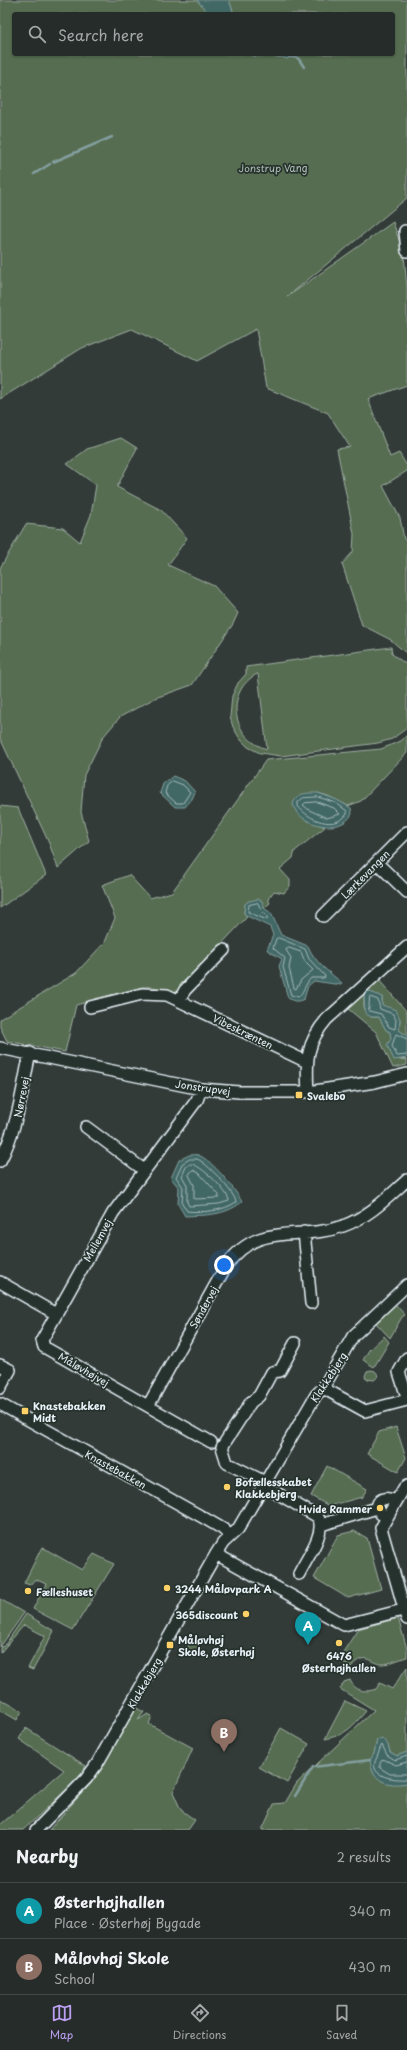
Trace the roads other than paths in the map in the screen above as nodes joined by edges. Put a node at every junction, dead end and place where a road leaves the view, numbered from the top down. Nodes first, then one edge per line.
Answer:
1 (405, 231) dead end
2 (407, 251) edge
3 (407, 832) edge
4 (377, 863) junction
5 (407, 892) edge
6 (323, 916) dead end
7 (407, 947) edge
8 (224, 950) dead end
9 (180, 999) junction
10 (90, 1007) dead end
11 (0, 1048) edge
12 (30, 1053) junction
13 (306, 1062) junction
14 (407, 1074) edge
15 (201, 1088) junction
16 (308, 1092) junction
17 (86, 1127) dead end
18 (0, 1161) edge
19 (144, 1170) junction
20 (407, 1180) edge
21 (304, 1232) junction
22 (0, 1282) edge
23 (405, 1292) edge
24 (311, 1303) dead end
25 (56, 1314) junction
26 (295, 1343) dead end
27 (407, 1358) edge
28 (0, 1365) edge
29 (0, 1388) edge
30 (323, 1388) junction
31 (407, 1397) edge
32 (407, 1400) edge
33 (0, 1404) edge
34 (148, 1406) junction
35 (211, 1442) dead end
36 (264, 1484) junction
37 (407, 1486) edge
38 (396, 1501) junction
39 (378, 1508) junction
40 (387, 1518) junction
41 (320, 1525) junction
42 (230, 1536) junction
43 (216, 1554) junction
44 (299, 1574) dead end
45 (406, 1612) edge
46 (36, 1830) edge

1 - 2 street
3 - 4 street, Lærkevangen
4 - 5 street
4 - 6 street, Lærkevangen
7 - 13 street
8 - 9 street
9 - 10 street, Vibeskrænten
9 - 13 street, Vibeskrænten
11 - 12 street, Jonstrupvej
12 - 15 street, Jonstrupvej
12 - 18 street, Nørrevej
13 - 16 street
14 - 16 street, Jonstrupvej
15 - 16 street, Jonstrupvej
15 - 19 street, Mellemvej
17 - 19 street
19 - 25 street, Mellemvej
20 - 21 street, Søndervej
21 - 24 street
21 - 34 street, Søndervej
22 - 25 street
23 - 30 street, Klakkebjerg
25 - 34 street, Måløvhøjvej
26 - 36 street
27 - 31 street
28 - 29 street
30 - 32 street
30 - 36 street, Klakkebjerg
33 - 42 street, Knastebakken
34 - 35 street, Måløvhøjvej
36 - 41 street
36 - 42 street, Klakkebjerg
37 - 38 street
38 - 39 street
38 - 40 street
39 - 40 street
39 - 41 street
40 - 45 street
41 - 44 street
42 - 43 street, Klakkebjerg
43 - 45 street
43 - 46 street, Klakkebjerg

